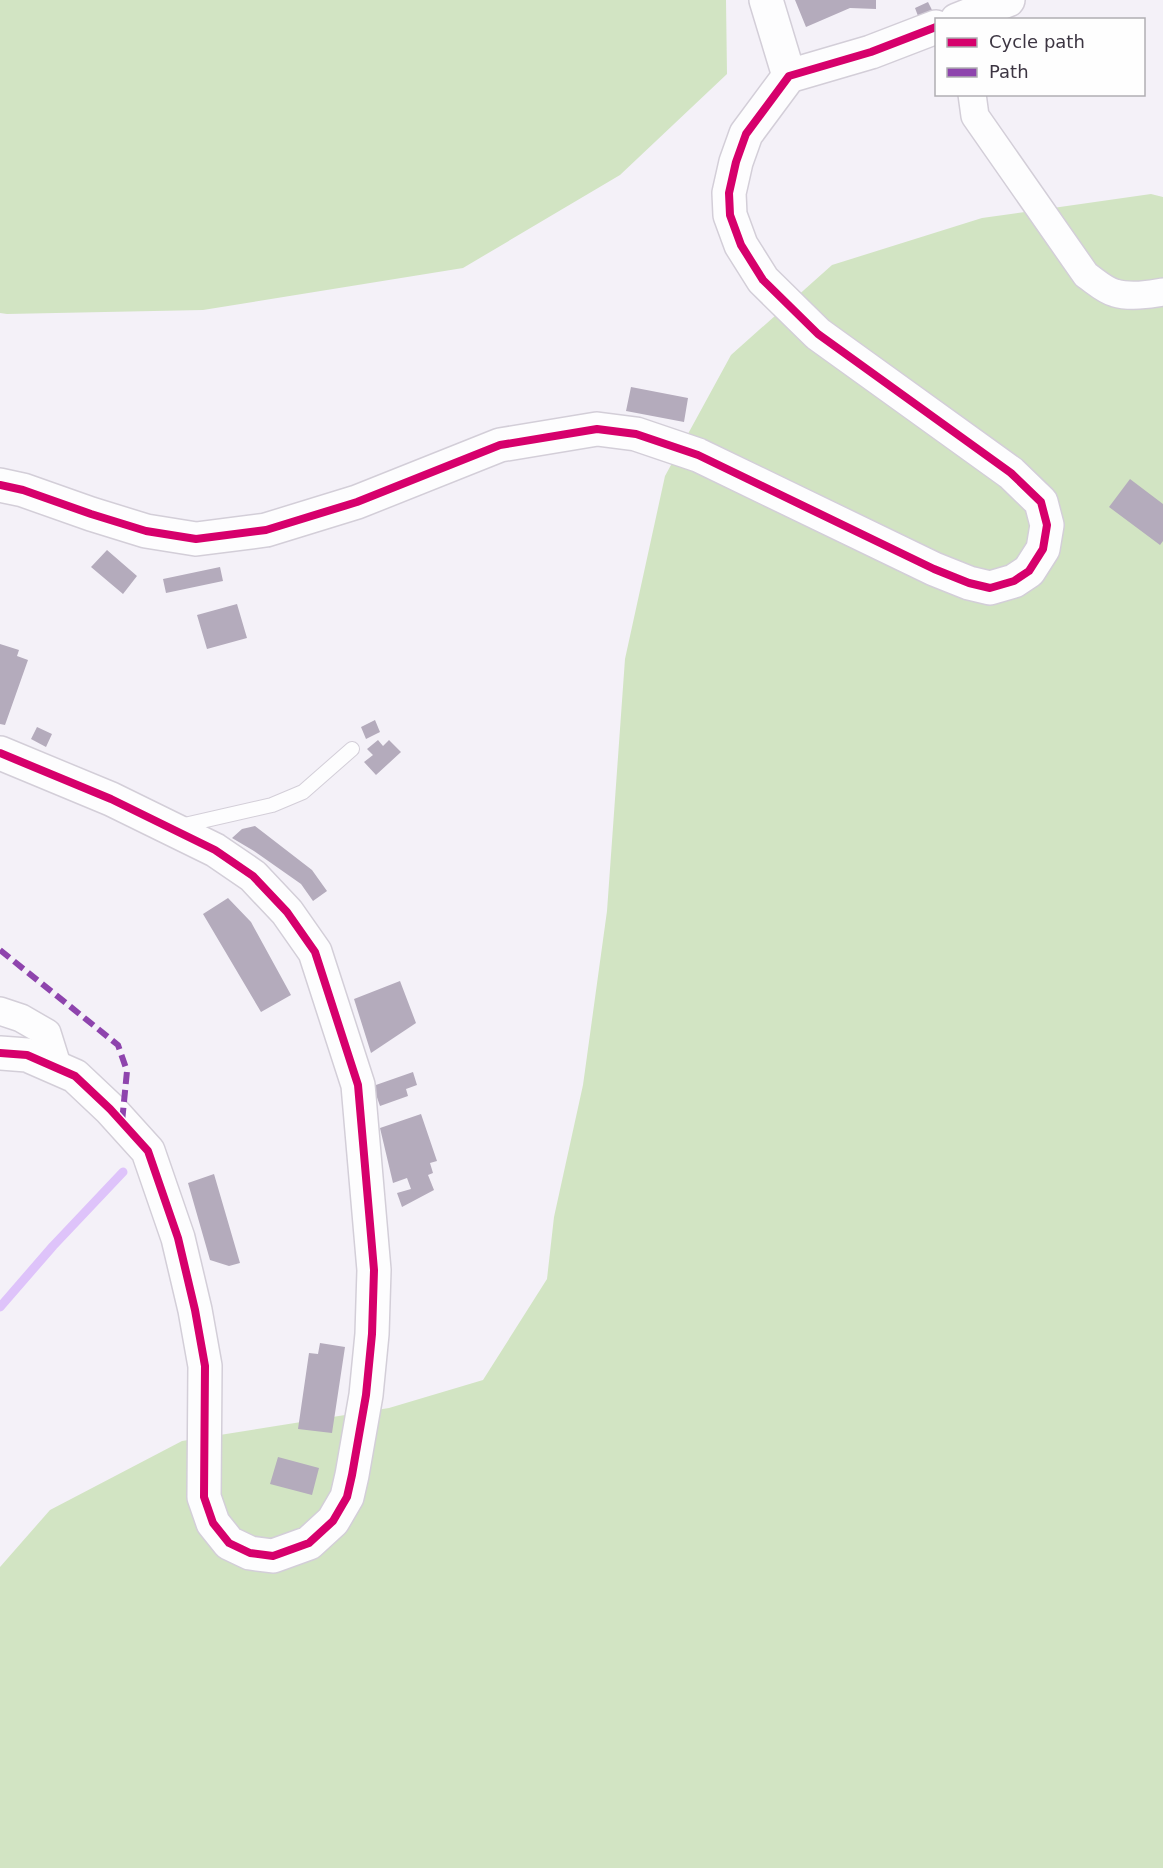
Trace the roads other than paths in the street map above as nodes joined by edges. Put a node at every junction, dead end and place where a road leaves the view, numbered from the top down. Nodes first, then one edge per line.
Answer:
1 (766, 0) edge
2 (1008, 0) edge
3 (962, 18) edge
4 (935, 28) edge
5 (789, 76) junction
6 (972, 96) edge
7 (1163, 292) edge
8 (0, 485) edge
9 (352, 749) dead end
10 (0, 753) edge
11 (170, 828) junction
12 (0, 1011) edge
13 (0, 1053) edge
14 (58, 1068) junction

1 - 5 street
2 - 3 street
4 - 5 street
5 - 8 street
6 - 7 street
9 - 11 lane
10 - 11 street
11 - 14 street
12 - 14 street
13 - 14 street

